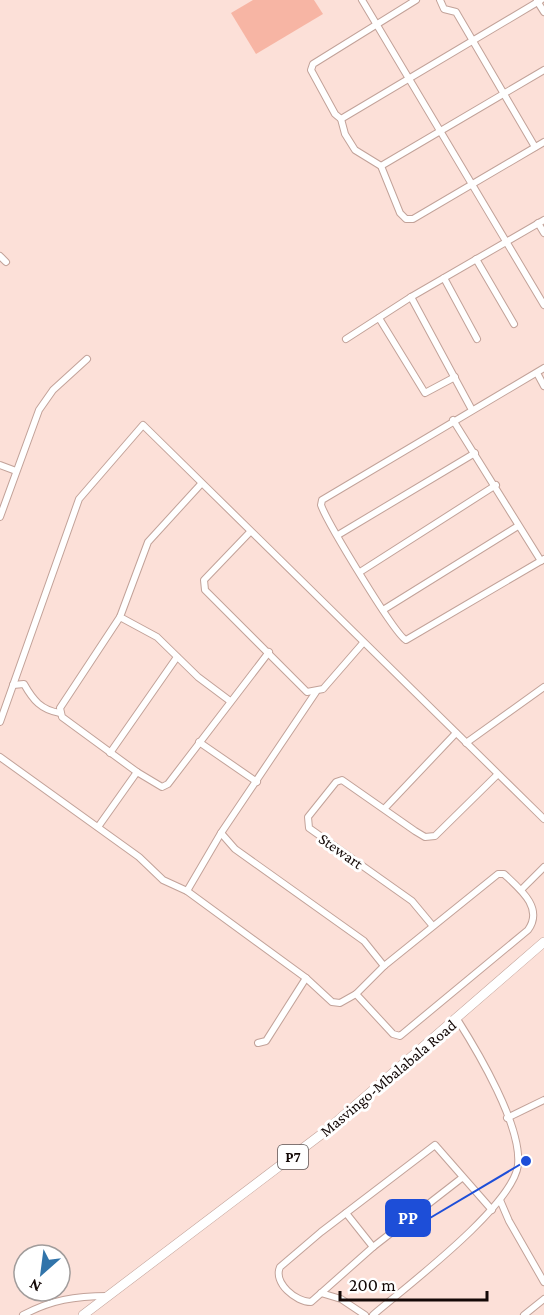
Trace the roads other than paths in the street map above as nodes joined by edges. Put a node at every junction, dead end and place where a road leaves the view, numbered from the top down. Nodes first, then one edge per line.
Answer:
1 (362, 0) edge
2 (416, 0) edge
3 (440, 0) edge
4 (539, 1) edge
5 (544, 12) edge
6 (377, 25) junction
7 (475, 41) junction
8 (544, 70) edge
9 (408, 78) junction
10 (505, 93) junction
11 (341, 119) junction
12 (439, 132) junction
13 (544, 142) edge
14 (535, 147) junction
15 (381, 166) junction
16 (471, 185) junction
17 (541, 221) edge
18 (544, 233) edge
19 (506, 242) junction
20 (0, 256) edge
21 (476, 259) junction
22 (6, 262) dead end
23 (444, 278) junction
24 (411, 297) junction
25 (544, 305) edge
26 (379, 318) junction
27 (513, 324) dead end
28 (346, 339) dead end
29 (477, 339) dead end
30 (87, 359) dead end
31 (544, 368) edge
32 (537, 373) junction
33 (455, 377) junction
34 (544, 386) edge
35 (472, 410) junction
36 (453, 420) junction
37 (475, 453) junction
38 (0, 465) edge
39 (16, 471) junction
40 (201, 484) junction
41 (496, 485) junction
42 (0, 517) edge
43 (518, 526) junction
44 (250, 532) junction
45 (338, 535) junction
46 (542, 560) edge
47 (360, 572) junction
48 (383, 610) junction
49 (120, 617) junction
50 (363, 644) junction
51 (269, 652) junction
52 (177, 657) junction
53 (13, 684) junction
54 (544, 687) edge
55 (316, 692) junction
56 (230, 701) junction
57 (60, 713) junction
58 (0, 722) edge
59 (456, 733) junction
60 (199, 742) junction
61 (466, 743) junction
62 (111, 753) junction
63 (0, 757) edge
64 (137, 772) junction
65 (497, 775) junction
66 (256, 782) junction
67 (385, 808) junction
68 (543, 816) edge
69 (98, 827) junction
70 (221, 833) junction
71 (544, 867) edge
72 (521, 890) junction
73 (187, 891) junction
74 (432, 925) junction
75 (544, 942) edge
76 (384, 966) junction
77 (306, 978) junction
78 (356, 994) junction
79 (457, 1019) junction
80 (258, 1042) dead end
81 (544, 1100) edge
82 (507, 1118) junction
83 (463, 1178) junction
84 (500, 1200) junction
85 (492, 1210) junction
86 (346, 1213) junction
87 (373, 1247) junction
88 (544, 1282) edge
89 (321, 1293) junction
90 (111, 1296) junction
91 (544, 1299) edge
92 (23, 1315) edge
93 (83, 1315) edge
94 (365, 1315) edge
95 (374, 1315) edge
96 (524, 1315) edge

1 - 6 street
2 - 6 street
3 - 7 street
4 - 5 street
4 - 7 street
6 - 9 street
6 - 11 street
7 - 9 street
7 - 10 street
8 - 10 street
9 - 11 street
9 - 12 street
10 - 12 street
10 - 14 street
11 - 15 street
12 - 15 street
12 - 16 street
13 - 14 street
14 - 16 street
15 - 16 street
16 - 19 street
17 - 18 street
17 - 19 street
19 - 21 street
19 - 25 street
20 - 22 street
21 - 23 street
21 - 27 street
23 - 24 street
23 - 29 street
24 - 26 street
24 - 33 street
26 - 28 street
26 - 33 street
30 - 39 street
31 - 32 street
32 - 34 street
32 - 35 street
33 - 35 street
35 - 36 street
36 - 37 street
36 - 45 street
37 - 41 street
37 - 45 street
38 - 39 street
39 - 42 street
40 - 44 street
40 - 49 street
40 - 53 street
41 - 43 street
41 - 47 street
43 - 46 street
43 - 48 street
44 - 50 street
44 - 51 street
45 - 47 street
46 - 48 street
47 - 48 street
49 - 52 street
49 - 57 street
50 - 55 street
50 - 59 street
51 - 55 street
51 - 56 street
52 - 56 street
52 - 62 street
53 - 57 street
53 - 58 street
54 - 61 street
55 - 66 street
56 - 60 street
57 - 62 street
59 - 61 street
59 - 67 street
60 - 64 street
60 - 66 street
61 - 65 street
62 - 64 street
63 - 69 street
64 - 69 street
65 - 67 street
65 - 68 street
66 - 70 street
67 - 74 street, Stewart
69 - 73 street
70 - 73 street
70 - 76 street
71 - 72 street
72 - 74 street
72 - 78 street
73 - 77 street
74 - 76 street
75 - 79 highway, Masvingo-Mbalabala Road / P7
76 - 78 street
77 - 78 street
77 - 80 street
79 - 82 street
79 - 90 highway, Masvingo-Mbalabala Road / P7
81 - 82 street
82 - 84 street
83 - 85 street
83 - 86 street
83 - 87 street
84 - 85 street
84 - 88 street
85 - 95 street
86 - 87 street
86 - 89 street
87 - 89 street
89 - 94 street
90 - 92 street
90 - 93 highway, Masvingo-Mbalabala Road / P7
91 - 96 street

